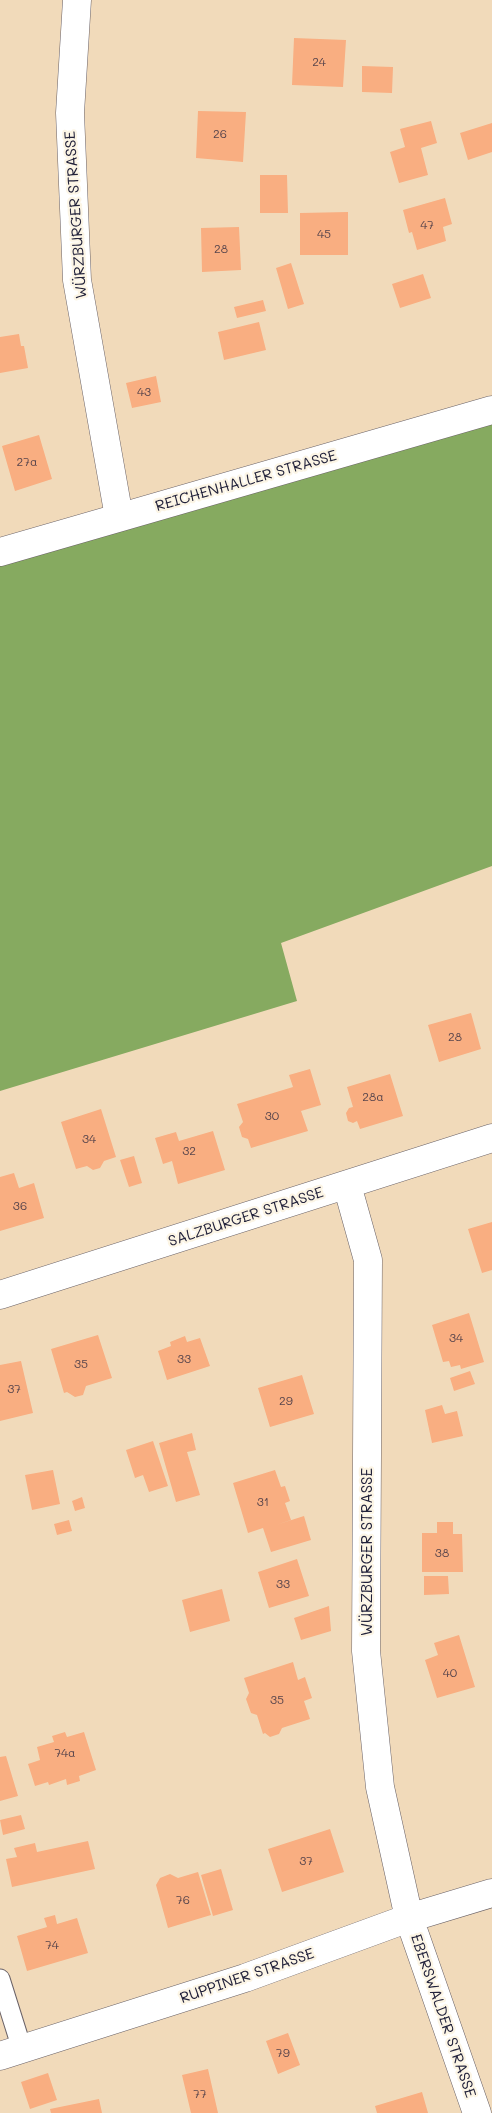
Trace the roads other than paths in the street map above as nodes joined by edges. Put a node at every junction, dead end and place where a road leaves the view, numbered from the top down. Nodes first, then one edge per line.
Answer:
1 (77, 0) edge
2 (492, 410) edge
3 (119, 517) junction
4 (0, 552) edge
5 (492, 1138) edge
6 (347, 1184) junction
7 (0, 1295) edge
8 (492, 1893) edge
9 (409, 1918) junction
10 (0, 1979) edge
11 (11, 2052) edge
12 (477, 2113) edge

1 - 3 street, WÜRZBURGER STRASSE
2 - 3 street, REICHENHALLER STRASSE
3 - 4 street, REICHENHALLER STRASSE
5 - 6 street, SALZBURGER STRASSE
6 - 7 street, SALZBURGER STRASSE
6 - 9 street, WÜRZBURGER STRASSE
8 - 9 street, RUPPINER STRASSE
9 - 11 street, RUPPINER STRASSE
9 - 12 street, EBERSWALDER STRASSE
10 - 11 lane

